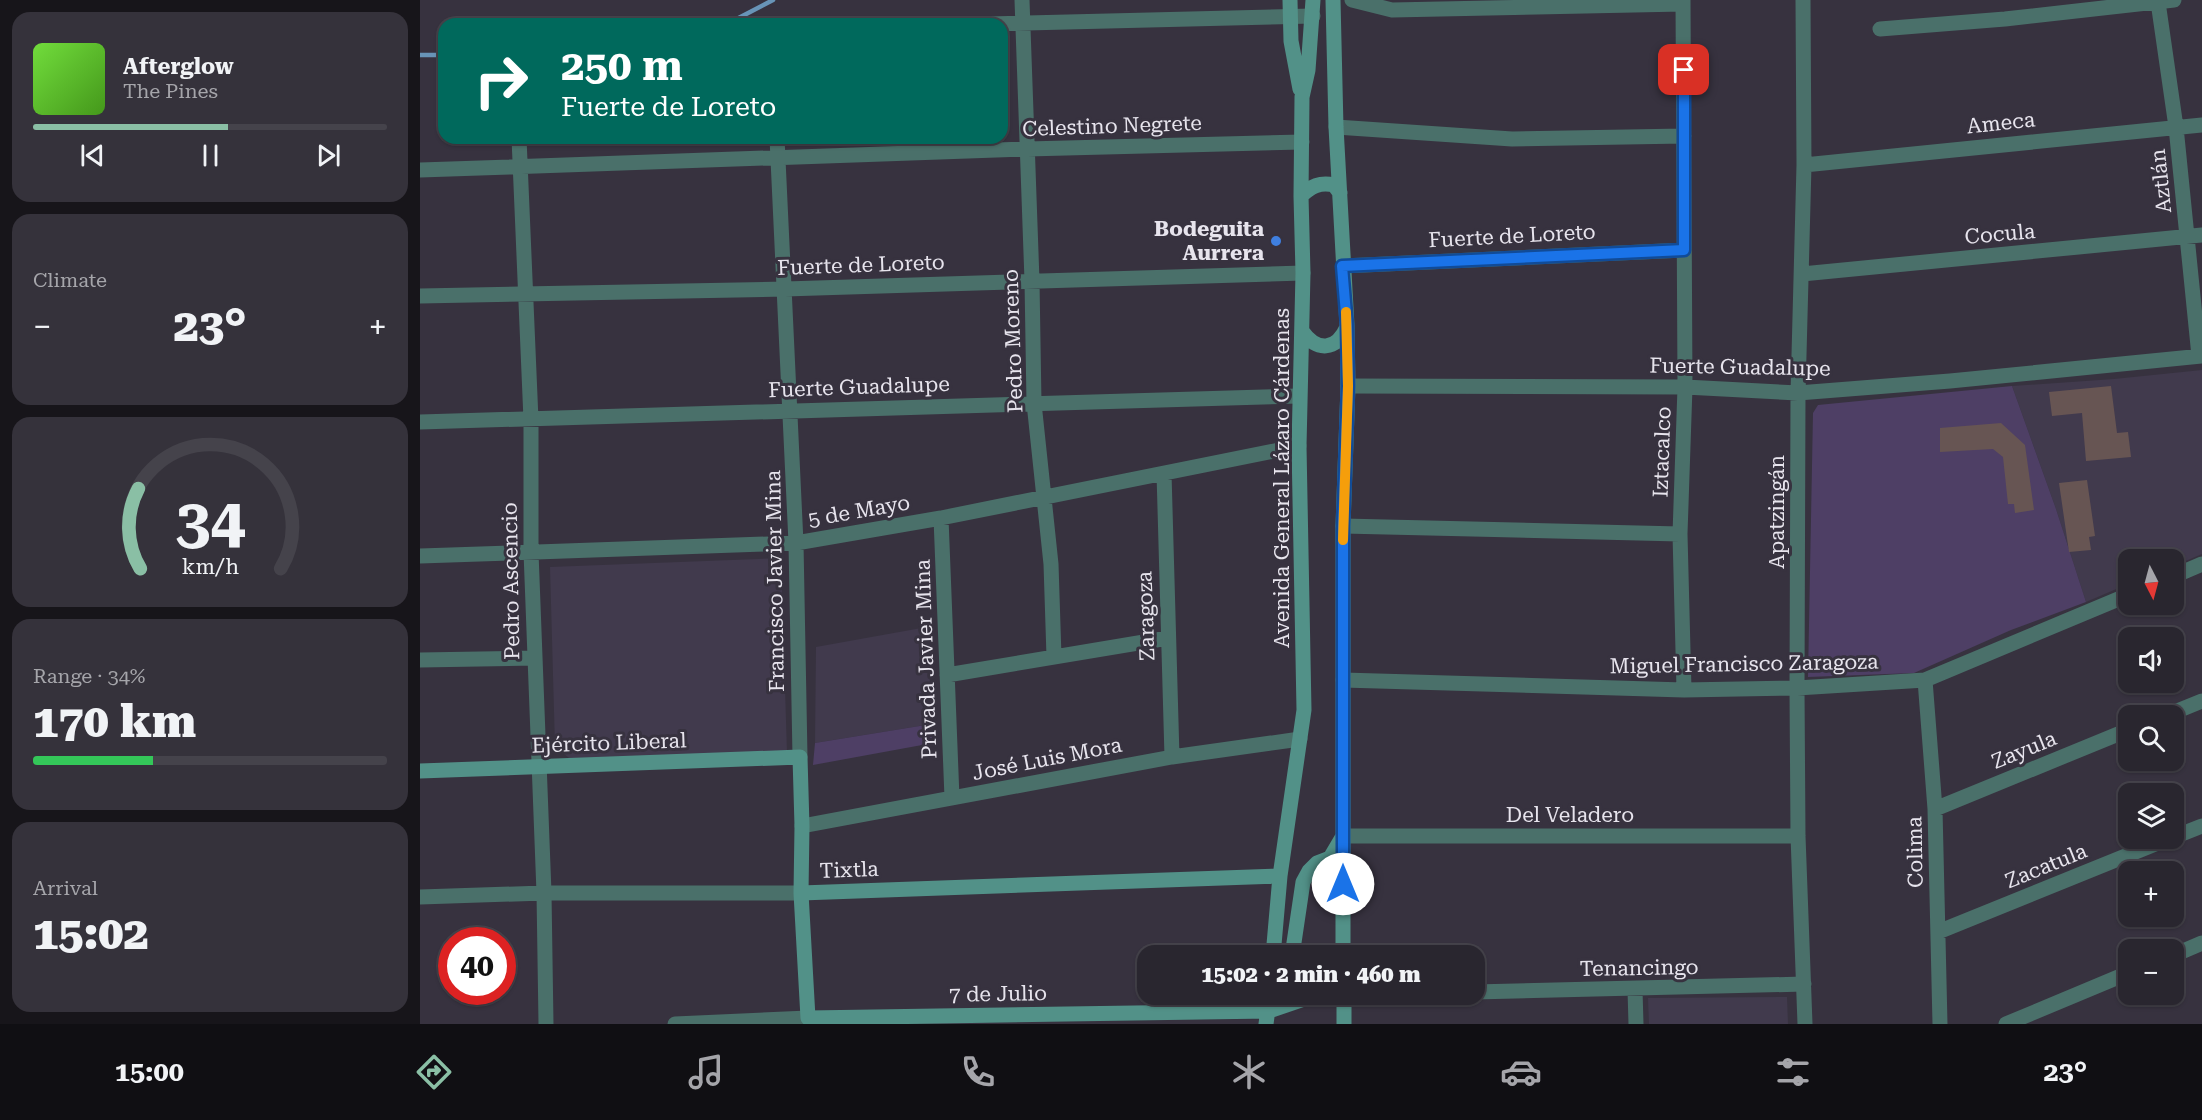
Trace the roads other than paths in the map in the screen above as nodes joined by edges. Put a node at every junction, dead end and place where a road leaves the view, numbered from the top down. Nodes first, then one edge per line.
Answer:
1 (1022, 0) edge
2 (1313, 0) edge
3 (1333, 0) edge
4 (1352, 0) edge
5 (1803, 0) edge
6 (2174, 0) edge
7 (1683, 2) edge
8 (2158, 2) junction
9 (1291, 8) edge
10 (1313, 16) junction
11 (1023, 22) junction
12 (1008, 23) edge
13 (1880, 29) dead end
14 (1302, 97) junction
15 (2202, 125) edge
16 (1336, 127) junction
17 (2176, 127) junction
18 (1684, 136) junction
19 (1302, 142) junction
20 (519, 144) edge
21 (777, 144) edge
22 (1027, 149) junction
23 (777, 158) junction
24 (519, 165) junction
25 (1804, 165) junction
26 (420, 170) edge
27 (1340, 193) junction
28 (1301, 196) junction
29 (2195, 236) edge
30 (1684, 250) junction
31 (1342, 266) junction
32 (1303, 273) junction
33 (1802, 274) junction
34 (1032, 281) junction
35 (785, 289) junction
36 (526, 294) junction
37 (420, 297) edge
38 (1347, 326) junction
39 (1302, 331) junction
40 (2200, 356) edge
41 (1348, 386) junction
42 (1685, 387) junction
43 (1798, 393) junction
44 (1299, 396) junction
45 (1034, 403) junction
46 (791, 410) junction
47 (531, 420) junction
48 (420, 422) edge
49 (1299, 446) junction
50 (1164, 473) junction
51 (1044, 497) junction
52 (941, 518) junction
53 (1343, 526) junction
54 (1680, 534) junction
55 (796, 543) junction
56 (531, 552) junction
57 (420, 556) edge
58 (2202, 564) edge
59 (2184, 572) edge
60 (2118, 599) edge
61 (1168, 638) junction
62 (1054, 657) junction
63 (534, 658) junction
64 (420, 660) edge
65 (947, 675) junction
66 (1343, 680) junction
67 (1924, 680) junction
68 (1797, 688) junction
69 (1684, 690) junction
70 (2202, 700) edge
71 (2184, 708) edge
72 (2118, 734) edge
73 (1300, 739) junction
74 (800, 757) junction
75 (1172, 757) junction
76 (538, 767) junction
77 (420, 771) edge
78 (952, 798) junction
79 (1935, 809) junction
80 (2202, 825) edge
81 (802, 826) junction
82 (2184, 833) edge
83 (1798, 836) junction
84 (1342, 837) junction
85 (2145, 849) edge
86 (1280, 876) junction
87 (544, 893) junction
88 (801, 893) junction
89 (420, 897) edge
90 (1938, 932) junction
91 (2202, 943) edge
92 (1274, 945) edge
93 (1294, 945) edge
94 (1343, 945) edge
95 (2184, 951) edge
96 (2118, 977) edge
97 (1804, 984) junction
98 (1635, 990) junction
99 (1485, 992) edge
100 (1275, 1005) edge
101 (1295, 1005) edge
102 (1344, 1005) edge
103 (1267, 1018) edge
104 (808, 1021) edge
105 (546, 1024) edge
106 (675, 1024) edge
107 (1344, 1024) edge
108 (1636, 1024) edge
109 (1805, 1024) edge
110 (1940, 1024) edge
111 (2006, 1024) edge

1 - 11 street, Pedro Moreno
2 - 10 street, Avenida General Lázaro Cárdenas
3 - 16 street
4 - 7 street
5 - 25 street, Apatzingán
6 - 8 street
7 - 18 street, Iztacalco
8 - 13 street
8 - 17 street, Aztlán
9 - 10 street
9 - 11 street
9 - 14 street
10 - 14 street, Avenida General Lázaro Cárdenas
11 - 12 street
11 - 22 street, Pedro Moreno
14 - 19 street, Avenida General Lázaro Cárdenas
15 - 17 street, Ameca
16 - 18 street
16 - 27 street
17 - 25 street, Ameca
17 - 29 street, Aztlán
18 - 30 street, Iztacalco
19 - 22 street, Celestino Negrete
19 - 28 street, Avenida General Lázaro Cárdenas
20 - 24 street, Pedro Ascencio
21 - 23 street, Francisco Javier Mina
22 - 23 street, Celestino Negrete
22 - 34 street, Pedro Moreno
23 - 24 street, Celestino Negrete
23 - 35 street, Francisco Javier Mina
24 - 26 street, Celestino Negrete
24 - 36 street, Pedro Ascencio
25 - 33 street, Apatzingán
27 - 28 street
27 - 31 street
28 - 32 street, Avenida General Lázaro Cárdenas
29 - 33 street, Cocula
29 - 40 street, Aztlán
30 - 31 street, Fuerte de Loreto
30 - 42 street, Iztacalco
31 - 38 street
32 - 34 street, Fuerte de Loreto
32 - 39 street, Avenida General Lázaro Cárdenas
33 - 43 street, Apatzingán
34 - 35 street, Fuerte de Loreto
34 - 45 street, Pedro Moreno
35 - 36 street, Fuerte de Loreto
35 - 46 street, Francisco Javier Mina
36 - 37 street, Fuerte de Loreto
36 - 47 street, Pedro Ascencio
38 - 39 street
38 - 41 street
39 - 44 street, Avenida General Lázaro Cárdenas
40 - 43 street, Fuerte Guadalupe
41 - 42 street, Fuerte Guadalupe
41 - 53 street
42 - 43 street, Fuerte Guadalupe
42 - 54 street, Iztacalco
43 - 68 street, Apatzingán
44 - 45 street, Fuerte Guadalupe
44 - 49 street, Avenida General Lázaro Cárdenas
45 - 46 street, Fuerte Guadalupe
45 - 51 street, Pedro Moreno
46 - 47 street, Fuerte Guadalupe
46 - 55 street, Francisco Javier Mina
47 - 48 street, Fuerte Guadalupe
47 - 56 street, Pedro Ascencio
49 - 50 street, 5 de Mayo
49 - 73 street, Avenida General Lázaro Cárdenas
50 - 51 street, 5 de Mayo
50 - 61 street, Zaragoza
51 - 52 street, 5 de Mayo
51 - 62 street, Pedro Moreno
52 - 55 street, 5 de Mayo
52 - 65 street, Privada Javier Mina
53 - 54 street
53 - 66 street
54 - 69 street, Iztacalco
55 - 56 street, 5 de Mayo
55 - 74 street, Francisco Javier Mina
56 - 57 street, 5 de Mayo
56 - 63 street, Pedro Ascencio
58 - 59 street
60 - 67 street, Miguel Francisco Zaragoza
61 - 62 street
61 - 75 street, Zaragoza
62 - 65 street
63 - 64 street
63 - 76 street, Pedro Ascencio
65 - 78 street, Privada Javier Mina
66 - 69 street, Miguel Francisco Zaragoza
66 - 84 street
67 - 68 street, Miguel Francisco Zaragoza
67 - 79 street, Colima
68 - 69 street, Miguel Francisco Zaragoza
68 - 83 street, Apatzingán
70 - 71 street
72 - 79 street, Zayula
73 - 75 street, José Luis Mora
73 - 86 street, Avenida General Lázaro Cárdenas
74 - 76 street, Ejército Liberal
74 - 81 street, Francisco Javier Mina
75 - 78 street, José Luis Mora
76 - 77 street, Ejército Liberal
76 - 87 street, Pedro Ascencio
78 - 81 street, José Luis Mora
79 - 90 street, Colima
80 - 82 street, Zacatula
81 - 88 street, Francisco Javier Mina
83 - 84 street, Del Veladero
83 - 97 street, Apatzingán
84 - 93 street
84 - 94 street
85 - 90 street, Zacatula
86 - 88 street, Tixtla
86 - 92 street, Avenida General Lázaro Cárdenas
87 - 88 street, Tixtla
87 - 89 street, Tixtla
87 - 105 street, Pedro Ascencio
88 - 104 street, Francisco Javier Mina
90 - 110 street, Colima
91 - 95 street
96 - 111 street
97 - 98 street, Tenancingo
97 - 109 street, Apatzingán
98 - 99 street, Tenancingo
98 - 108 street
100 - 103 street
101 - 103 street, 7 de Julio
102 - 107 street
103 - 104 street, 7 de Julio
104 - 106 street, 7 de Julio

